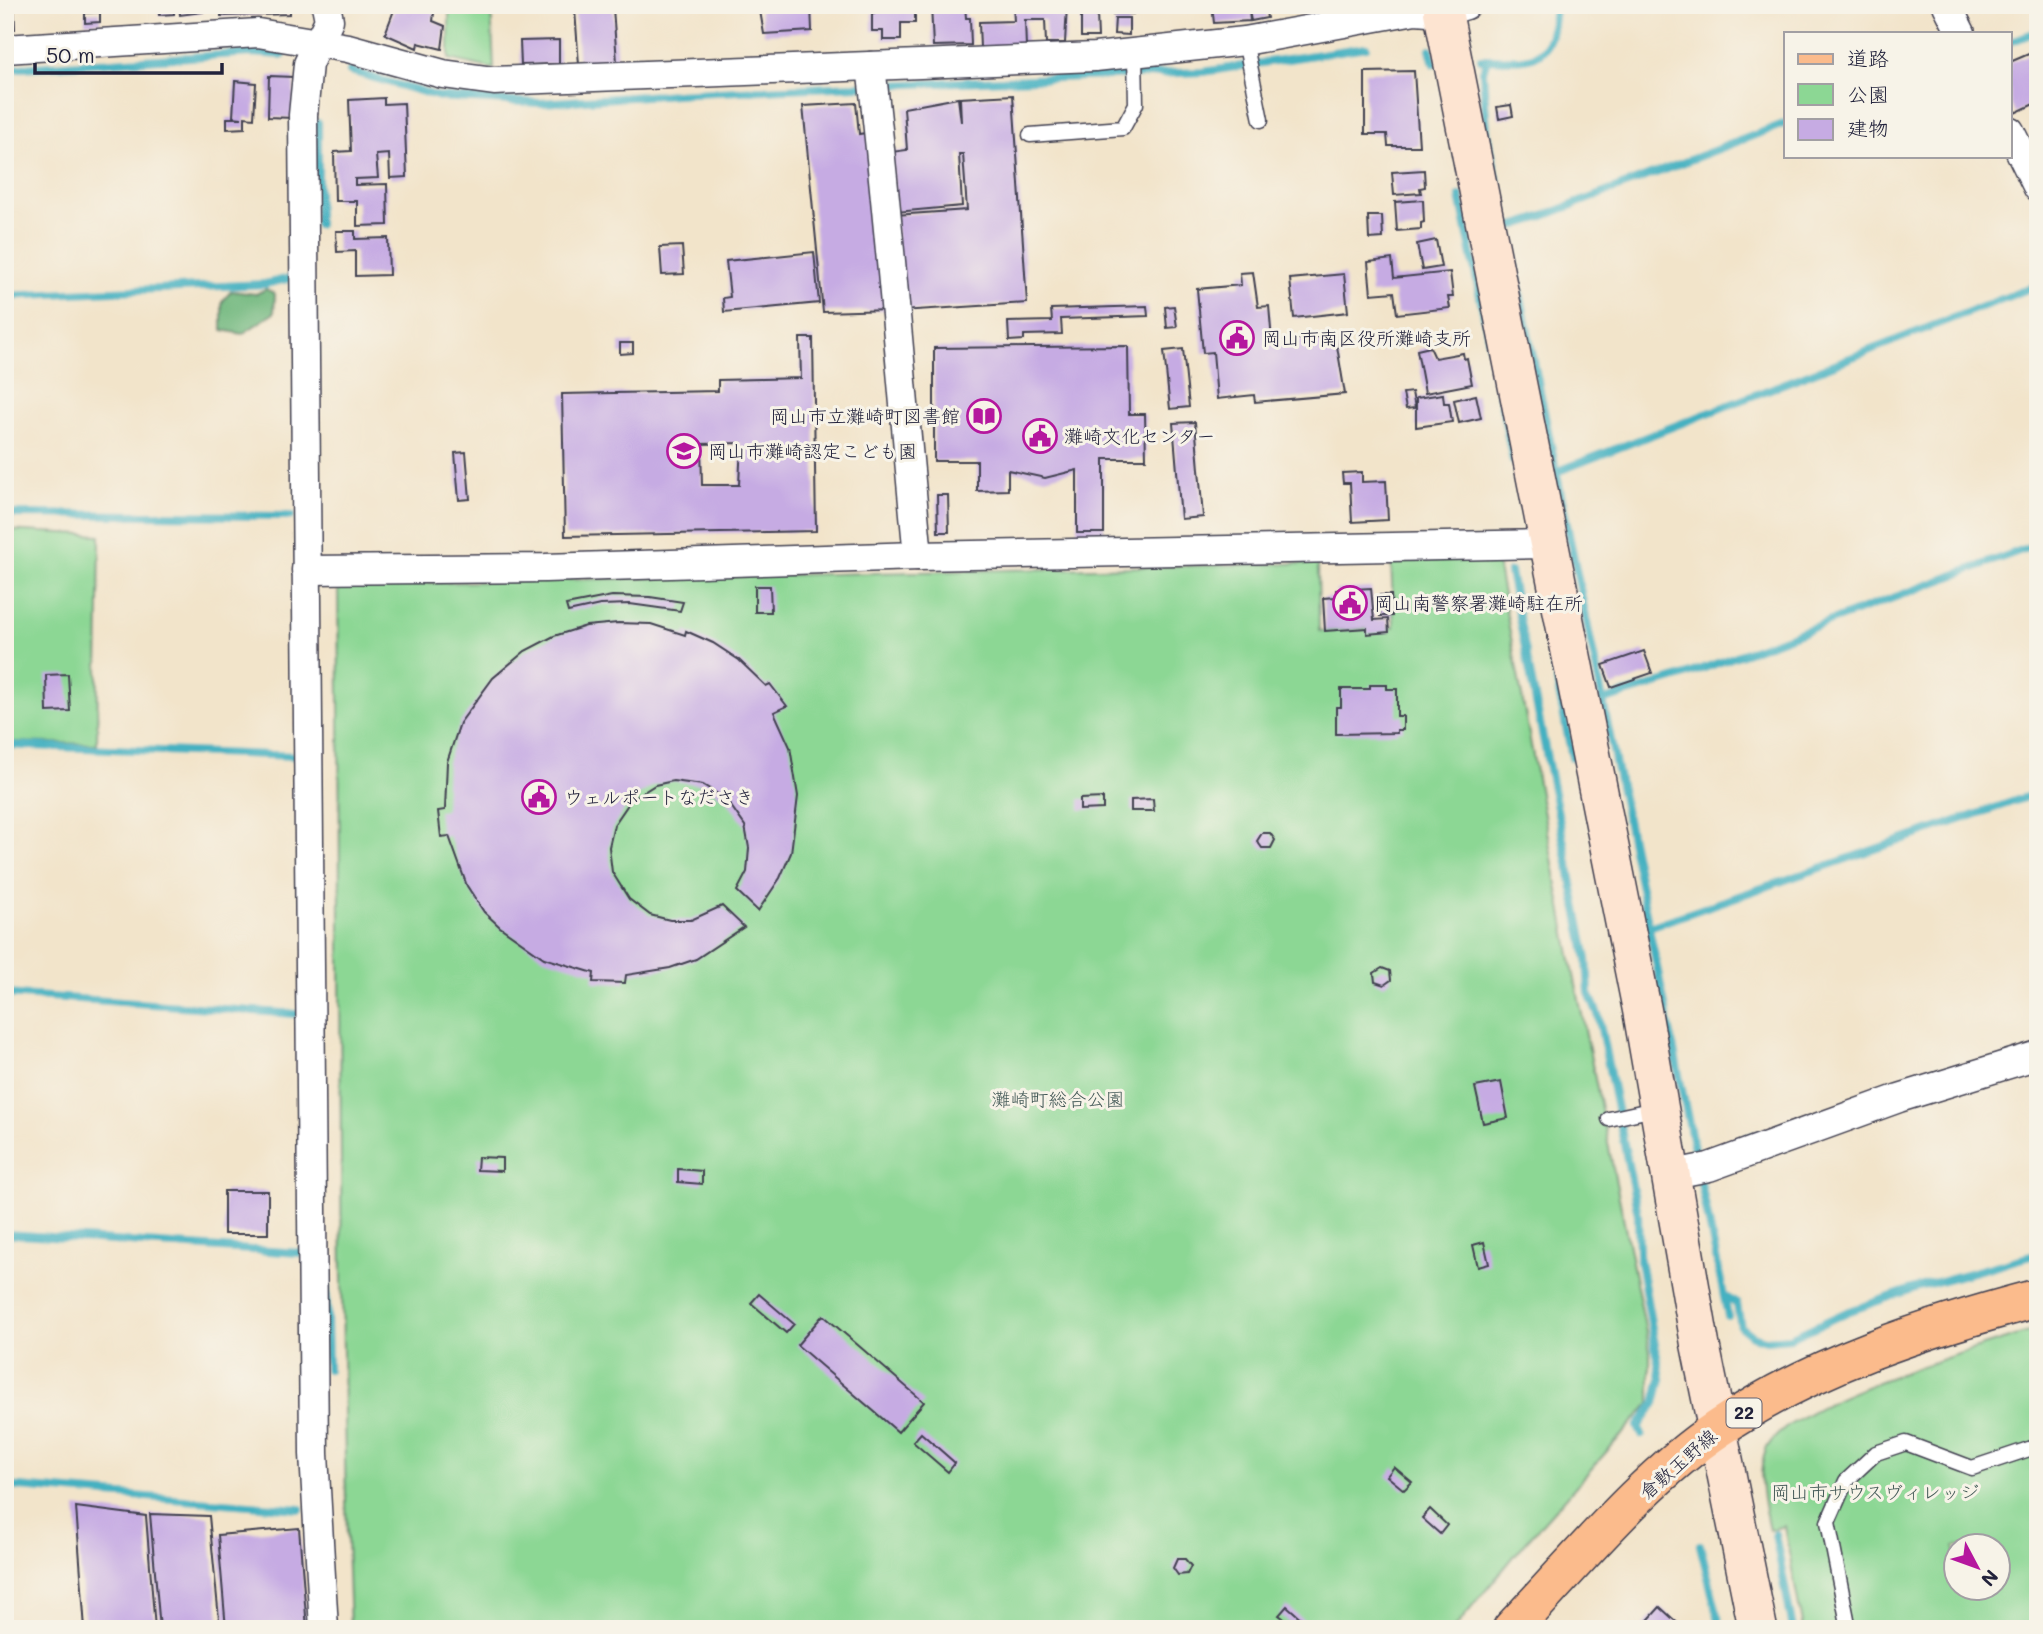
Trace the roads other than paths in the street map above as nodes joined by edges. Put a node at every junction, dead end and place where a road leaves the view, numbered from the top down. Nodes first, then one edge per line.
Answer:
1 (326, 5) edge
2 (1947, 5) edge
3 (1435, 8) edge
4 (1960, 32) edge
5 (320, 43) junction
6 (5, 48) edge
7 (1248, 57) junction
8 (1135, 66) junction
9 (872, 78) junction
10 (1261, 120) dead end
11 (2011, 133) edge
12 (1030, 135) dead end
13 (2038, 188) edge
14 (1548, 544) junction
15 (918, 556) junction
16 (306, 570) junction
17 (2038, 1055) edge
18 (1645, 1111) junction
19 (1609, 1119) dead end
20 (1689, 1171) junction
21 (2038, 1298) edge
22 (1717, 1429) junction
23 (2038, 1446) edge
24 (324, 1629) edge
25 (1512, 1629) edge
26 (1758, 1629) edge
27 (1849, 1629) edge

1 - 5 street
2 - 4 street
3 - 7 street
3 - 14 street
5 - 6 street
5 - 9 street
5 - 16 street
7 - 8 street
7 - 10 lane
8 - 9 street
8 - 12 lane
9 - 15 street
11 - 13 street
14 - 15 street
14 - 18 street
15 - 16 street
16 - 24 street
17 - 20 street
18 - 19 lane
18 - 20 street
20 - 22 street
21 - 22 main road, 倉敷玉野線 / 22
22 - 25 main road, 倉敷玉野線 / 22
22 - 26 street
23 - 27 lane

